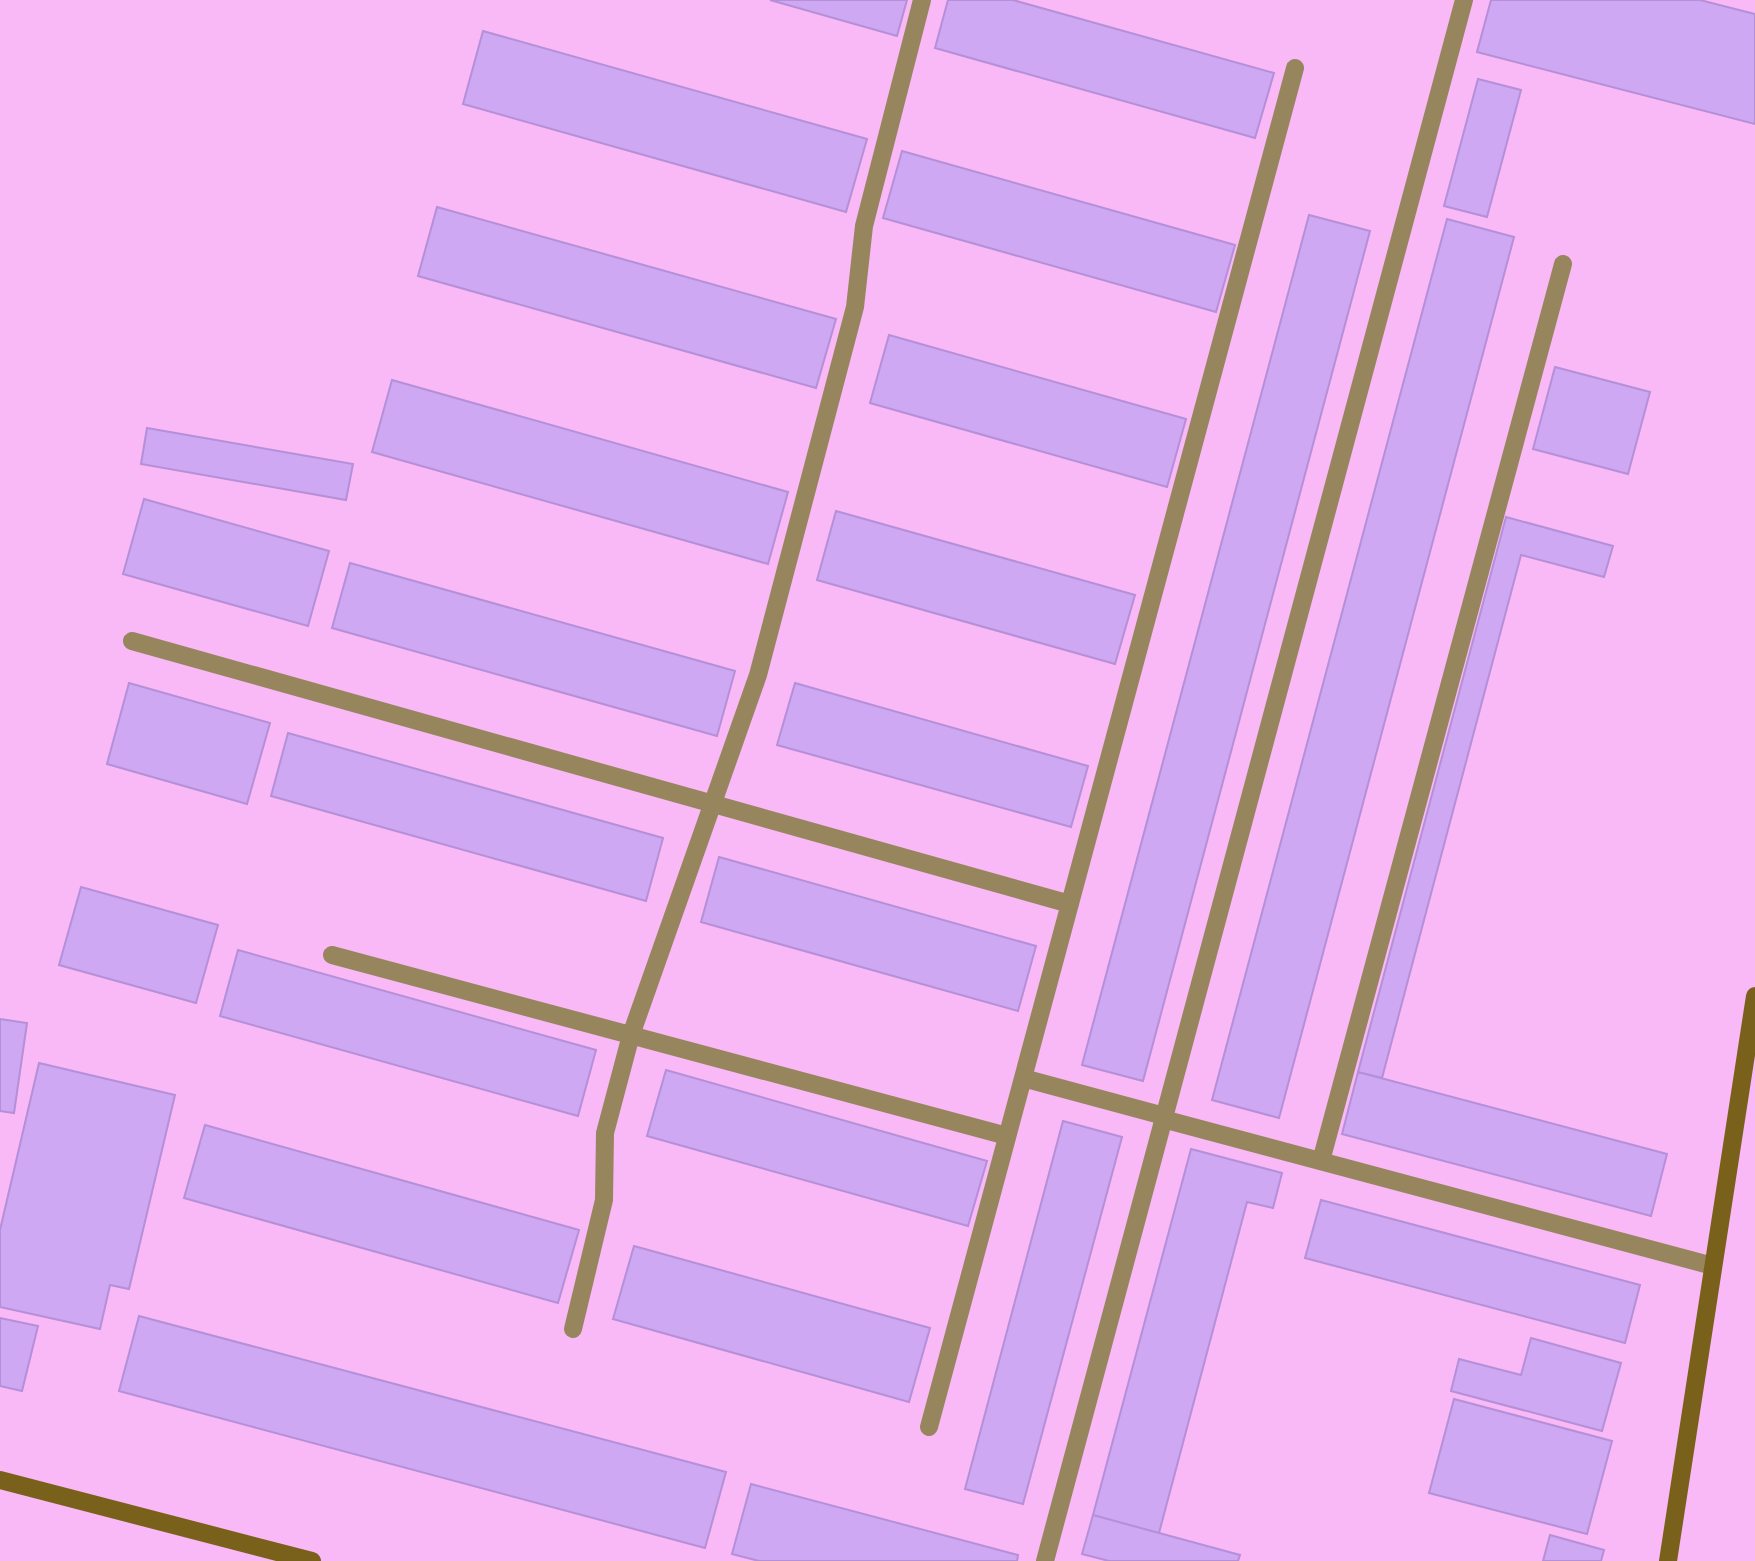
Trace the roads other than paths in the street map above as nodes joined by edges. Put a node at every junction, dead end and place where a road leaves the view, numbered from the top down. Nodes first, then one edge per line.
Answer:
1 (922, 0) edge
2 (1464, 0) edge
3 (1295, 68) dead end
4 (1563, 264) dead end
5 (132, 641) dead end
6 (712, 804) junction
7 (1070, 905) junction
8 (332, 955) dead end
9 (1755, 996) edge
10 (631, 1035) junction
11 (1023, 1078) junction
12 (1164, 1118) junction
13 (1007, 1136) junction
14 (1321, 1161) junction
15 (1713, 1266) junction
16 (572, 1329) dead end
17 (929, 1427) dead end
18 (0, 1480) edge
19 (312, 1561) edge
20 (1045, 1561) edge
21 (1668, 1561) edge

1 - 6 street
2 - 12 street
3 - 7 street
4 - 14 street
5 - 6 street
6 - 7 street
6 - 10 street
7 - 11 street
8 - 10 street
9 - 15 street
10 - 13 street
10 - 16 street
11 - 12 street
11 - 13 street
12 - 14 street
12 - 20 street
13 - 17 street
14 - 15 street
15 - 21 street
18 - 19 street

